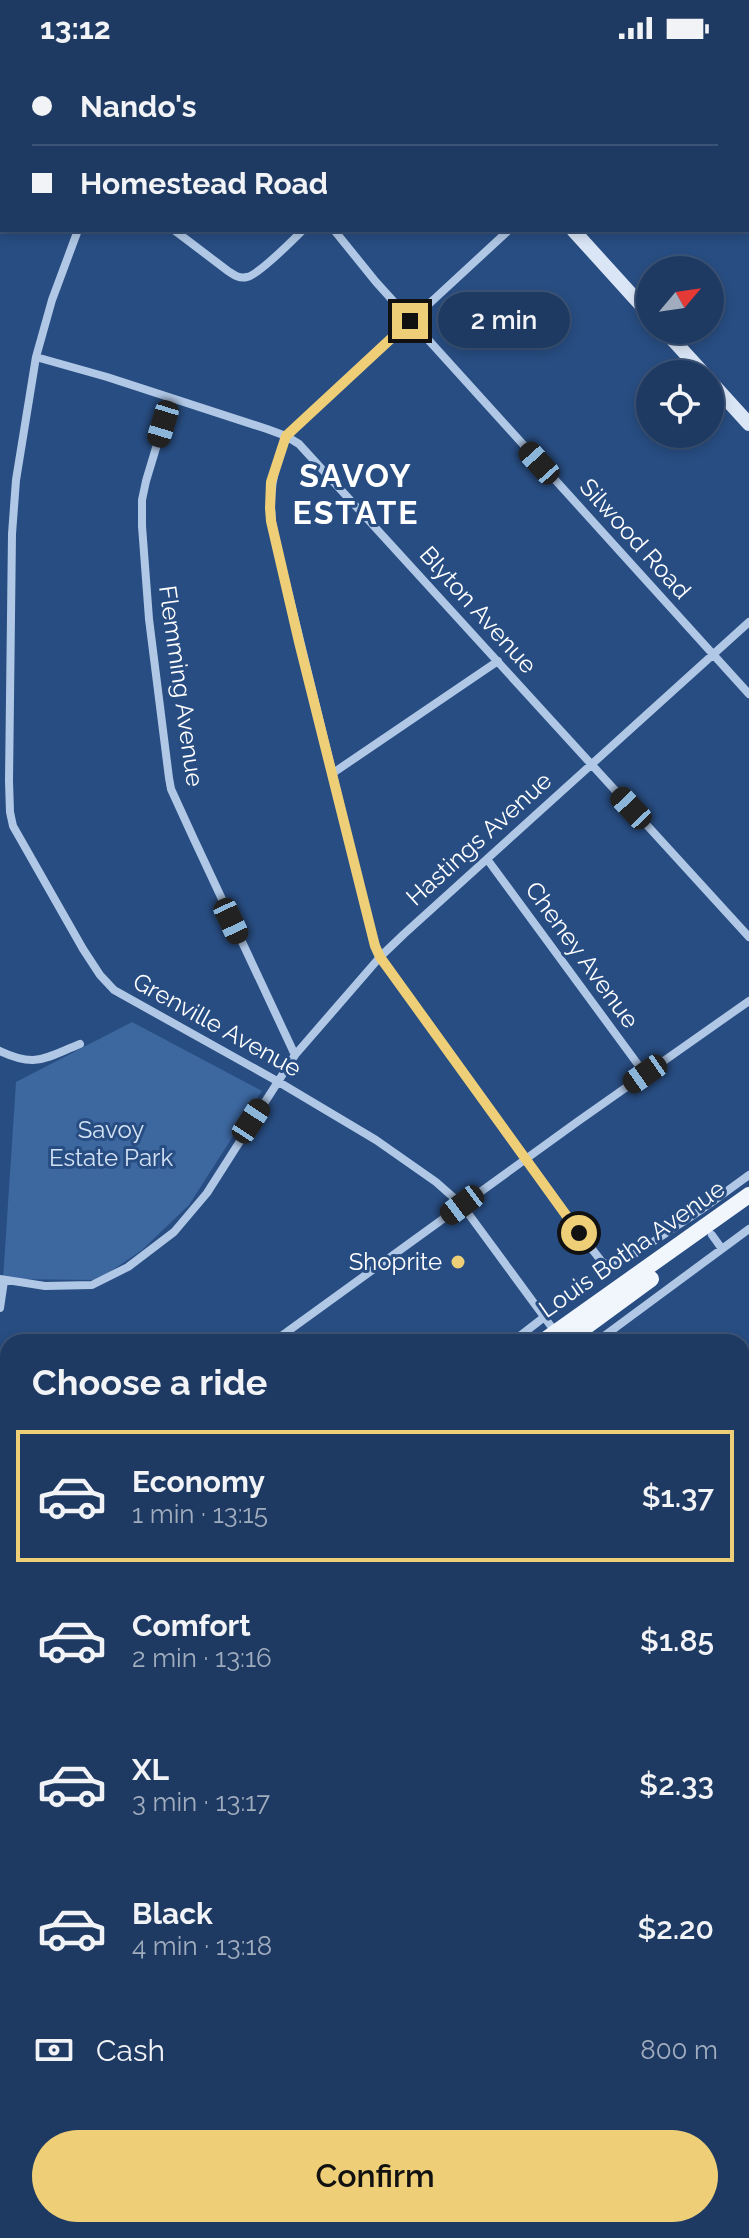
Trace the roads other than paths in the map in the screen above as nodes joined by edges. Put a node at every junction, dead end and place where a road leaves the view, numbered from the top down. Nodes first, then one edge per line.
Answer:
1 (77, 232) edge
2 (177, 232) edge
3 (301, 232) edge
4 (335, 232) edge
5 (507, 232) edge
6 (575, 232) edge
7 (636, 300) edge
8 (410, 321) junction
9 (677, 344) edge
10 (36, 357) junction
11 (691, 360) edge
12 (724, 396) edge
13 (171, 398) junction
14 (749, 424) edge
15 (286, 436) junction
16 (749, 622) edge
17 (713, 655) junction
18 (498, 661) junction
19 (749, 694) edge
20 (591, 766) junction
21 (333, 773) junction
22 (4, 794) edge
23 (487, 859) junction
24 (749, 937) edge
25 (380, 957) junction
26 (749, 1001) edge
27 (80, 1044) dead end
28 (0, 1051) edge
29 (295, 1055) junction
30 (645, 1074) junction
31 (277, 1081) junction
32 (527, 1159) junction
33 (749, 1175) edge
34 (749, 1195) edge
35 (462, 1205) junction
36 (749, 1208) edge
37 (714, 1227) junction
38 (749, 1229) edge
39 (633, 1255) junction
40 (644, 1271) junction
41 (2, 1280) edge
42 (0, 1308) edge
43 (543, 1318) junction
44 (284, 1334) edge
45 (522, 1334) edge
46 (553, 1334) edge
47 (565, 1334) edge
48 (565, 1334) edge
49 (604, 1334) edge

1 - 10 street, Grenville Avenue
2 - 3 street
4 - 8 street, Silwood Road
5 - 8 street
6 - 7 main road
8 - 15 street
8 - 17 street, Silwood Road
9 - 11 main road
10 - 13 street, Blyton Avenue
10 - 22 street, Grenville Avenue
12 - 14 main road
13 - 15 street, Blyton Avenue
13 - 29 street, Flemming Avenue
15 - 18 street, Blyton Avenue
15 - 21 street
16 - 17 street, Hastings Avenue
17 - 19 street, Silwood Road
17 - 20 street, Hastings Avenue
18 - 20 street, Blyton Avenue
18 - 21 street
20 - 23 street, Hastings Avenue
20 - 24 street, Blyton Avenue
21 - 25 street
22 - 31 street, Grenville Avenue
23 - 25 street, Hastings Avenue
23 - 30 street, Cheney Avenue
25 - 29 street, Hastings Avenue
25 - 32 street
26 - 30 street
27 - 28 street
29 - 31 street, Hastings Avenue
30 - 32 street
31 - 35 street, Grenville Avenue
31 - 41 street, Hastings Avenue
32 - 35 street
32 - 39 street, Louis Botha Avenue
33 - 37 street, Louis Botha Avenue
34 - 37 main road, Louis Botha Avenue
35 - 43 street, Grenville Avenue
35 - 44 street
36 - 37 main road, Louis Botha Avenue
37 - 38 street, Louis Botha Avenue
37 - 39 street, Louis Botha Avenue
37 - 40 main road, Louis Botha Avenue
37 - 47 main road, Louis Botha Avenue
37 - 49 street, Louis Botha Avenue
39 - 40 street
40 - 48 main road, Louis Botha Avenue
41 - 42 street
43 - 45 street, Louis Botha Avenue
43 - 46 street, Grenville Avenue

